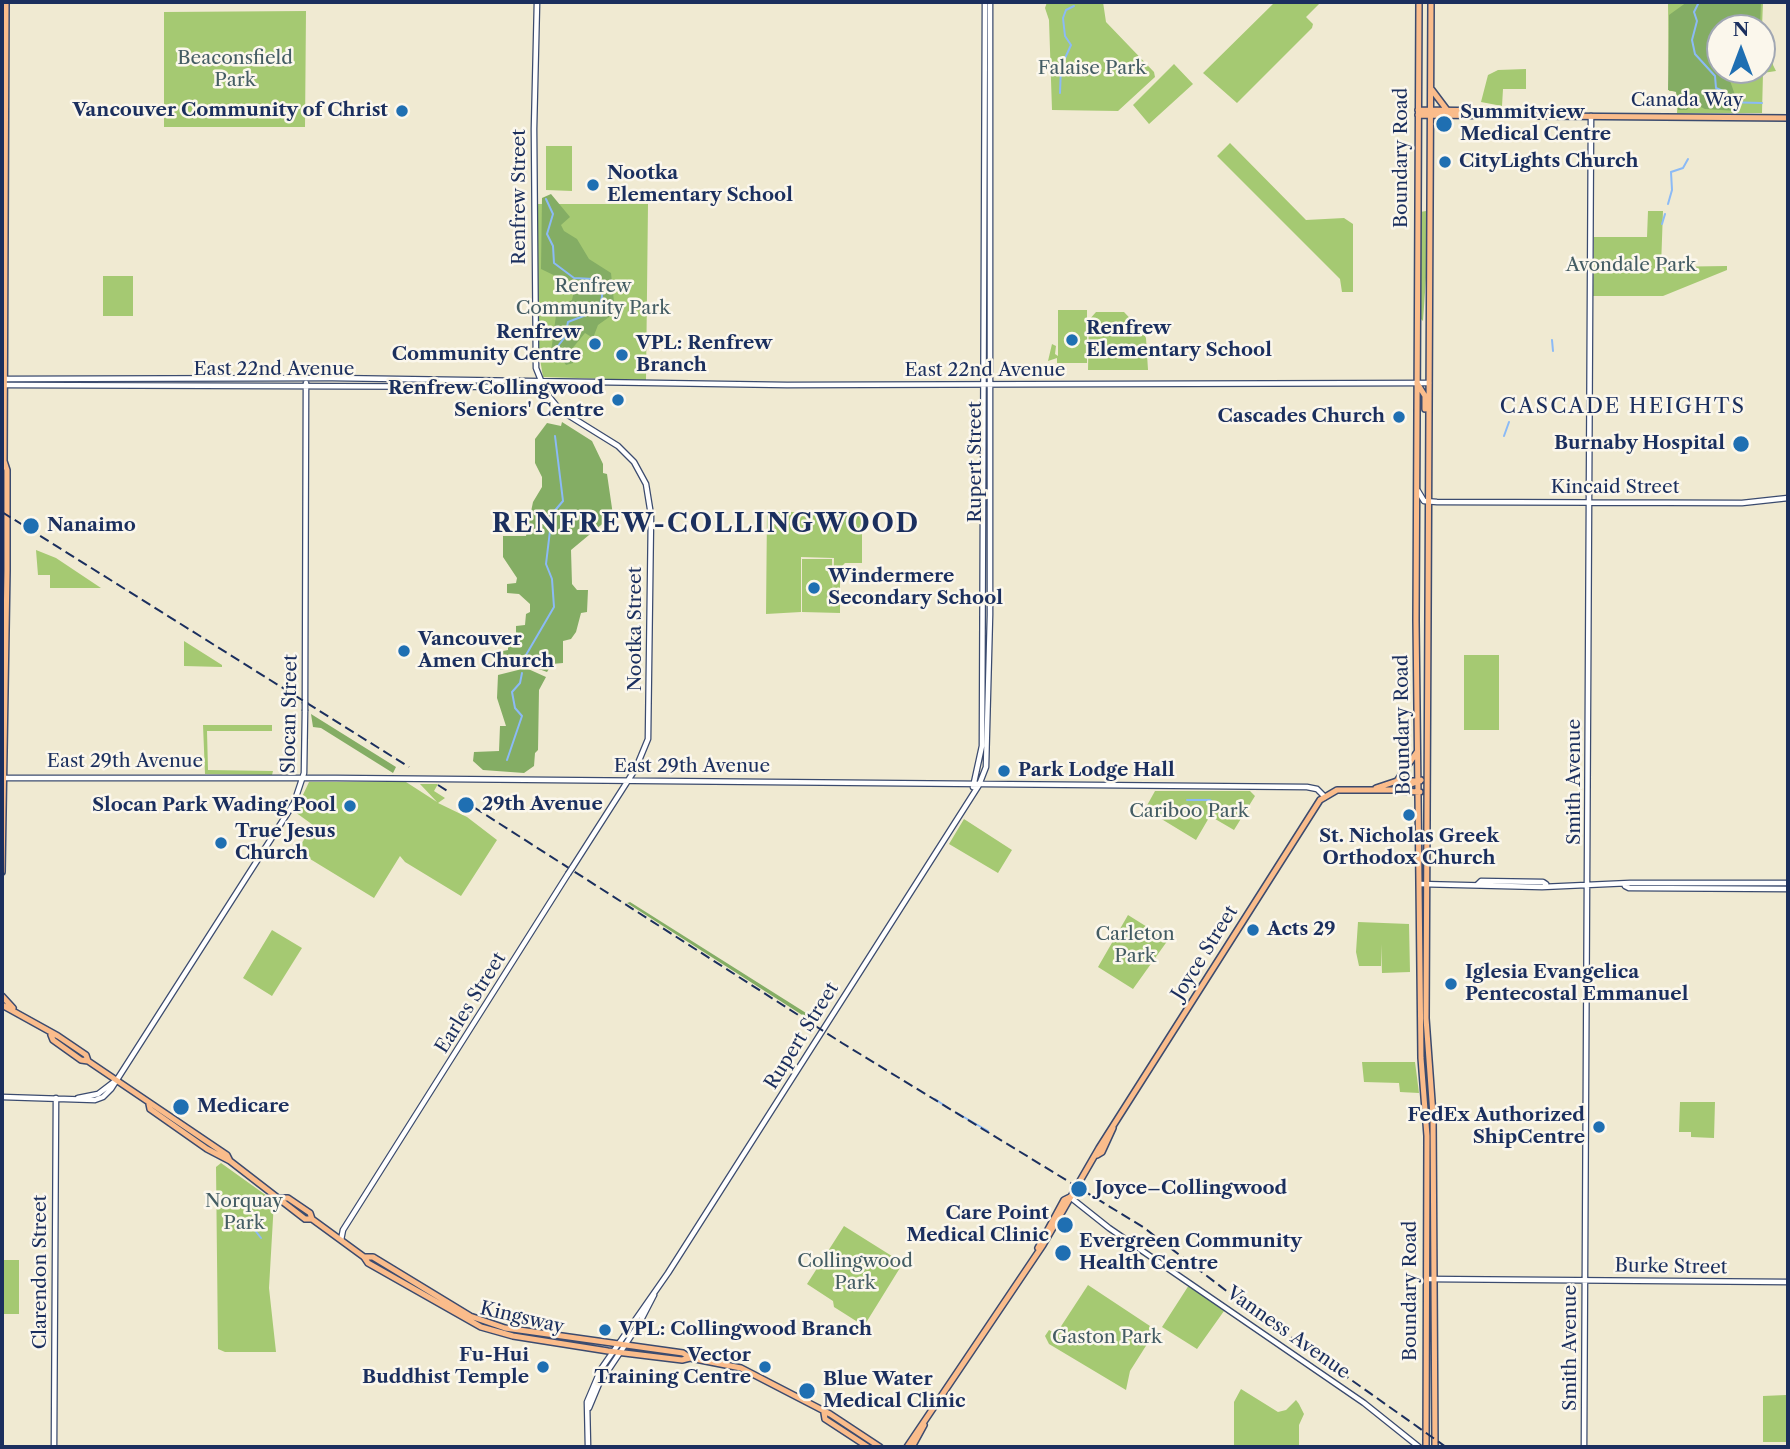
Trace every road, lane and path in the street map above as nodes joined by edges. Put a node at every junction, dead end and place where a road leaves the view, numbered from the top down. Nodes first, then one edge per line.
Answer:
1 (6, 2) edge
2 (534, 2) edge
3 (987, 2) edge
4 (1419, 2) edge
5 (1431, 2) edge
6 (1431, 89) junction
7 (1447, 110) junction
8 (1418, 112) junction
9 (1431, 112) junction
10 (1501, 114) junction
11 (1591, 116) junction
12 (1788, 118) edge
13 (306, 381) junction
14 (5, 382) junction
15 (541, 383) junction
16 (1418, 383) junction
17 (1429, 383) junction
18 (987, 385) junction
19 (1428, 429) junction
20 (3, 464) edge
21 (1417, 486) junction
22 (1428, 493) junction
23 (1788, 498) edge
24 (1441, 501) junction
25 (1428, 502) junction
26 (1589, 502) junction
27 (2, 573) edge
28 (4, 581) junction
29 (1417, 751) junction
30 (1427, 772) junction
31 (4, 778) junction
32 (303, 778) junction
33 (1397, 781) junction
34 (1420, 781) junction
35 (627, 782) junction
36 (976, 785) junction
37 (1427, 787) junction
38 (1375, 788) junction
39 (1397, 790) junction
40 (1420, 792) junction
41 (1325, 797) junction
42 (2, 857) edge
43 (2, 873) edge
44 (1788, 883) edge
45 (1424, 884) junction
46 (1589, 885) junction
47 (1624, 885) junction
48 (1788, 889) edge
49 (2, 996) edge
50 (2, 1005) edge
51 (13, 1009) junction
52 (1421, 1058) junction
53 (1429, 1078) junction
54 (116, 1080) junction
55 (2, 1097) edge
56 (56, 1098) junction
57 (1070, 1197) junction
58 (341, 1240) junction
59 (364, 1257) junction
60 (1426, 1279) junction
61 (1434, 1279) junction
62 (1586, 1281) junction
63 (1788, 1282) edge
64 (622, 1345) junction
65 (617, 1352) junction
66 (690, 1358) junction
67 (824, 1413) junction
68 (54, 1447) edge
69 (588, 1447) edge
70 (868, 1447) edge
71 (880, 1447) edge
72 (909, 1447) edge
73 (1419, 1447) edge
74 (1426, 1447) edge
75 (1435, 1447) edge
76 (1584, 1447) edge

1 - 14 main road
2 - 15 street, Renfrew Street
3 - 18 street, Rupert Street
4 - 8 main road, Boundary Road
5 - 6 main road, Boundary Road
6 - 7 main road
6 - 9 main road, Boundary Road
7 - 9 main road, Canada Way
7 - 10 main road, Canada Way
8 - 9 main road, Canada Way
8 - 16 main road, Boundary Road
9 - 10 main road, Canada Way
9 - 17 main road, Boundary Road
10 - 11 main road, Canada Way
11 - 12 main road, Canada Way
11 - 26 street, Smith Avenue
13 - 14 street, East 22nd Avenue
13 - 15 street, East 22nd Avenue
13 - 32 street, Slocan Street, bridge
14 - 20 main road
15 - 18 street, East 22nd Avenue
15 - 35 street, Nootka Street
16 - 17 street, East 22nd Avenue
16 - 18 street, East 22nd Avenue
16 - 19 main road
16 - 21 main road, Boundary Road
17 - 19 main road, Boundary Road
18 - 36 street, Rupert Street
19 - 22 main road, Boundary Road
20 - 28 main road
21 - 25 street
21 - 29 main road, Boundary Road
22 - 24 street
22 - 25 main road, Boundary Road
23 - 26 street, Kincaid Street
24 - 25 street, Kincaid Street
24 - 26 street, Kincaid Street
25 - 30 main road, Boundary Road
26 - 46 street, Smith Avenue
27 - 28 main road
28 - 31 main road
29 - 33 main road
29 - 34 main road, Boundary Road
30 - 34 main road
30 - 37 main road, Boundary Road
31 - 32 street, East 29th Avenue
31 - 42 main road
32 - 35 street, East 29th Avenue
32 - 54 street, Slocan Street
33 - 34 main road
33 - 38 main road
34 - 37 main road
34 - 39 main road
34 - 40 main road, Boundary Road
35 - 36 street, East 29th Avenue
35 - 58 street, Earles Street, bridge
36 - 41 street, East 29th Avenue
36 - 64 street, Rupert Street
37 - 45 main road, Boundary Road
38 - 39 main road
38 - 41 main road
39 - 40 main road
40 - 45 main road, Boundary Road
41 - 57 main road, Joyce Street
42 - 43 main road
44 - 47 street
45 - 46 street
45 - 52 main road, Boundary Road
45 - 53 main road, Boundary Road
46 - 47 street
46 - 62 street, Smith Avenue
47 - 48 street
49 - 51 main road, Kingsway
50 - 51 main road, Kingsway
51 - 54 main road, Kingsway
52 - 53 main road
52 - 60 main road, Boundary Road
53 - 61 main road, Boundary Road
54 - 56 street, Slocan Street
54 - 58 main road, Kingsway
55 - 56 street
56 - 68 street, Clarendon Street
57 - 72 main road, Joyce Street
57 - 73 street, Vanness Avenue
58 - 59 main road, Kingsway
59 - 64 main road, Kingsway
59 - 65 main road, Kingsway
60 - 61 street, Burke Street
60 - 74 main road, Boundary Road
61 - 62 street, Burke Street
61 - 75 main road, Boundary Road
62 - 63 street, Burke Street
62 - 76 street, Smith Avenue
64 - 65 street, Rupert Street
64 - 66 main road, Kingsway
65 - 66 main road, Kingsway
65 - 69 street, Rupert Street
66 - 67 main road, Kingsway
67 - 70 main road, Kingsway
67 - 71 main road, Kingsway

